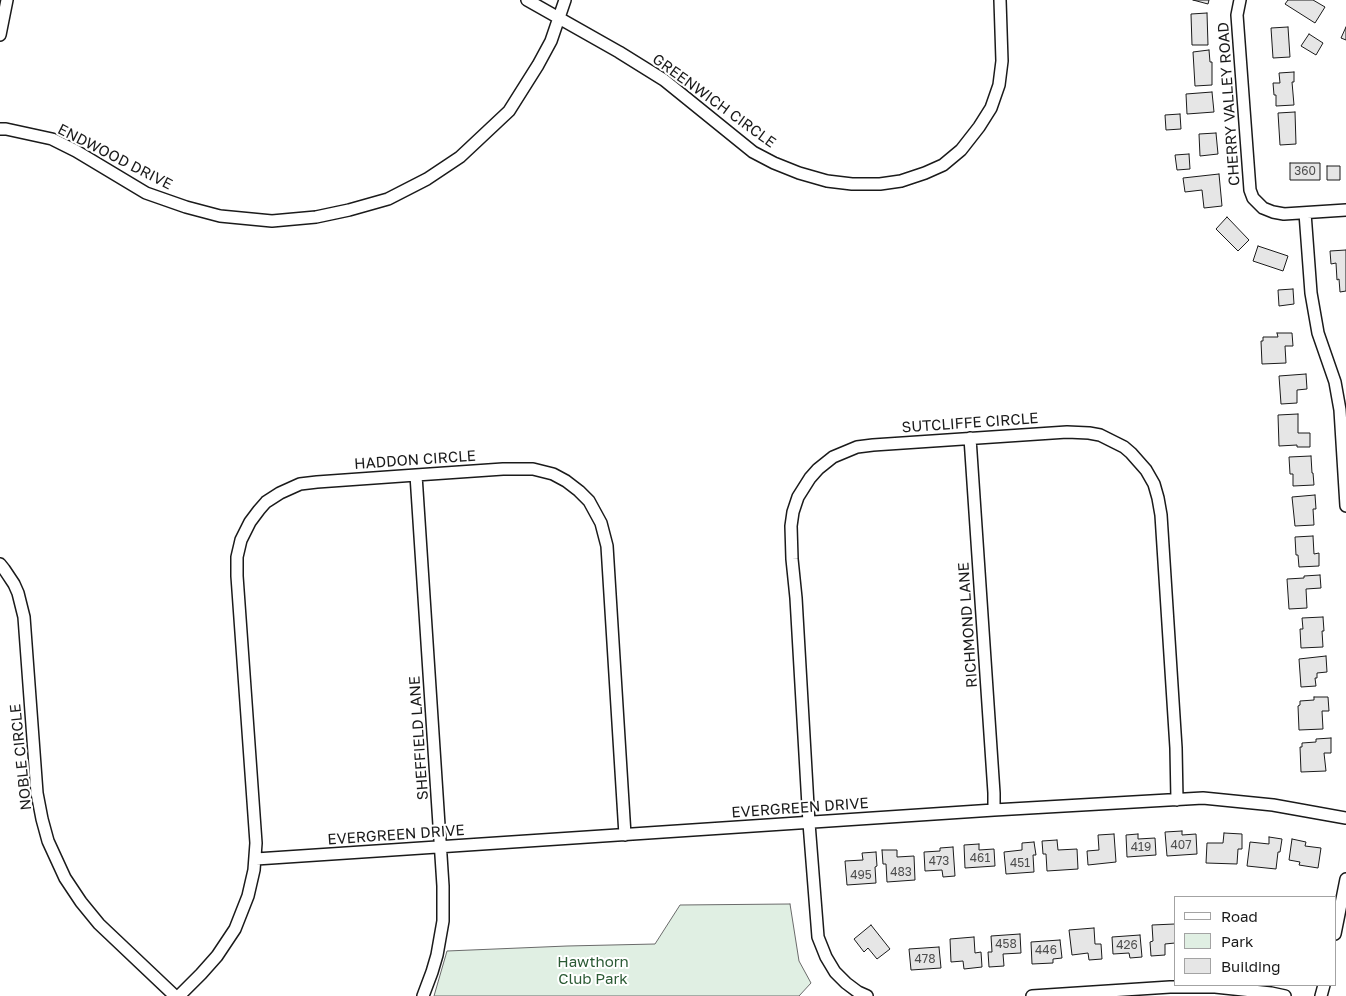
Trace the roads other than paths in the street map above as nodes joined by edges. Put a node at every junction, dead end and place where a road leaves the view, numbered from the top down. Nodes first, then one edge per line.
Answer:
1 (7, 0) edge
2 (527, 0) edge
3 (565, 0) edge
4 (1000, 0) edge
5 (1240, 0) edge
6 (559, 18) junction
7 (0, 36) edge
8 (0, 129) edge
9 (1346, 210) edge
10 (1305, 213) junction
11 (1343, 410) edge
12 (970, 438) junction
13 (416, 475) junction
14 (1346, 506) edge
15 (0, 564) edge
16 (1178, 800) junction
17 (994, 810) junction
18 (1346, 818) edge
19 (810, 823) junction
20 (625, 835) junction
21 (440, 848) junction
22 (256, 859) junction
23 (1346, 880) edge
24 (1336, 929) edge
25 (175, 996) edge
26 (179, 996) edge
27 (423, 996) edge
28 (867, 996) edge
29 (1032, 996) edge
30 (1285, 996) edge

1 - 7 street
2 - 6 street, GREENWICH CIRCLE
3 - 6 street, ENDWOOD DRIVE
4 - 6 street, GREENWICH CIRCLE
5 - 10 street, CHERRY VALLEY ROAD
6 - 8 street, ENDWOOD DRIVE
9 - 10 street, CHERRY VALLEY ROAD
10 - 11 street
11 - 14 street
12 - 16 street, SUTCLIFFE CIRCLE
12 - 17 street, RICHMOND LANE
12 - 19 street, SUTCLIFFE CIRCLE
13 - 20 street, HADDON CIRCLE
13 - 21 street, SHEFFIELD LANE
13 - 22 street, HADDON CIRCLE
15 - 25 street, NOBLE CIRCLE
16 - 17 street, EVERGREEN DRIVE
16 - 18 street, EVERGREEN DRIVE
17 - 19 street, EVERGREEN DRIVE
19 - 20 street, EVERGREEN DRIVE
19 - 28 street, SUTCLIFFE CIRCLE
20 - 21 street, EVERGREEN DRIVE
21 - 22 street, EVERGREEN DRIVE
21 - 27 street, SHEFFIELD LANE
22 - 26 street, HADDON CIRCLE
23 - 24 street
29 - 30 street

